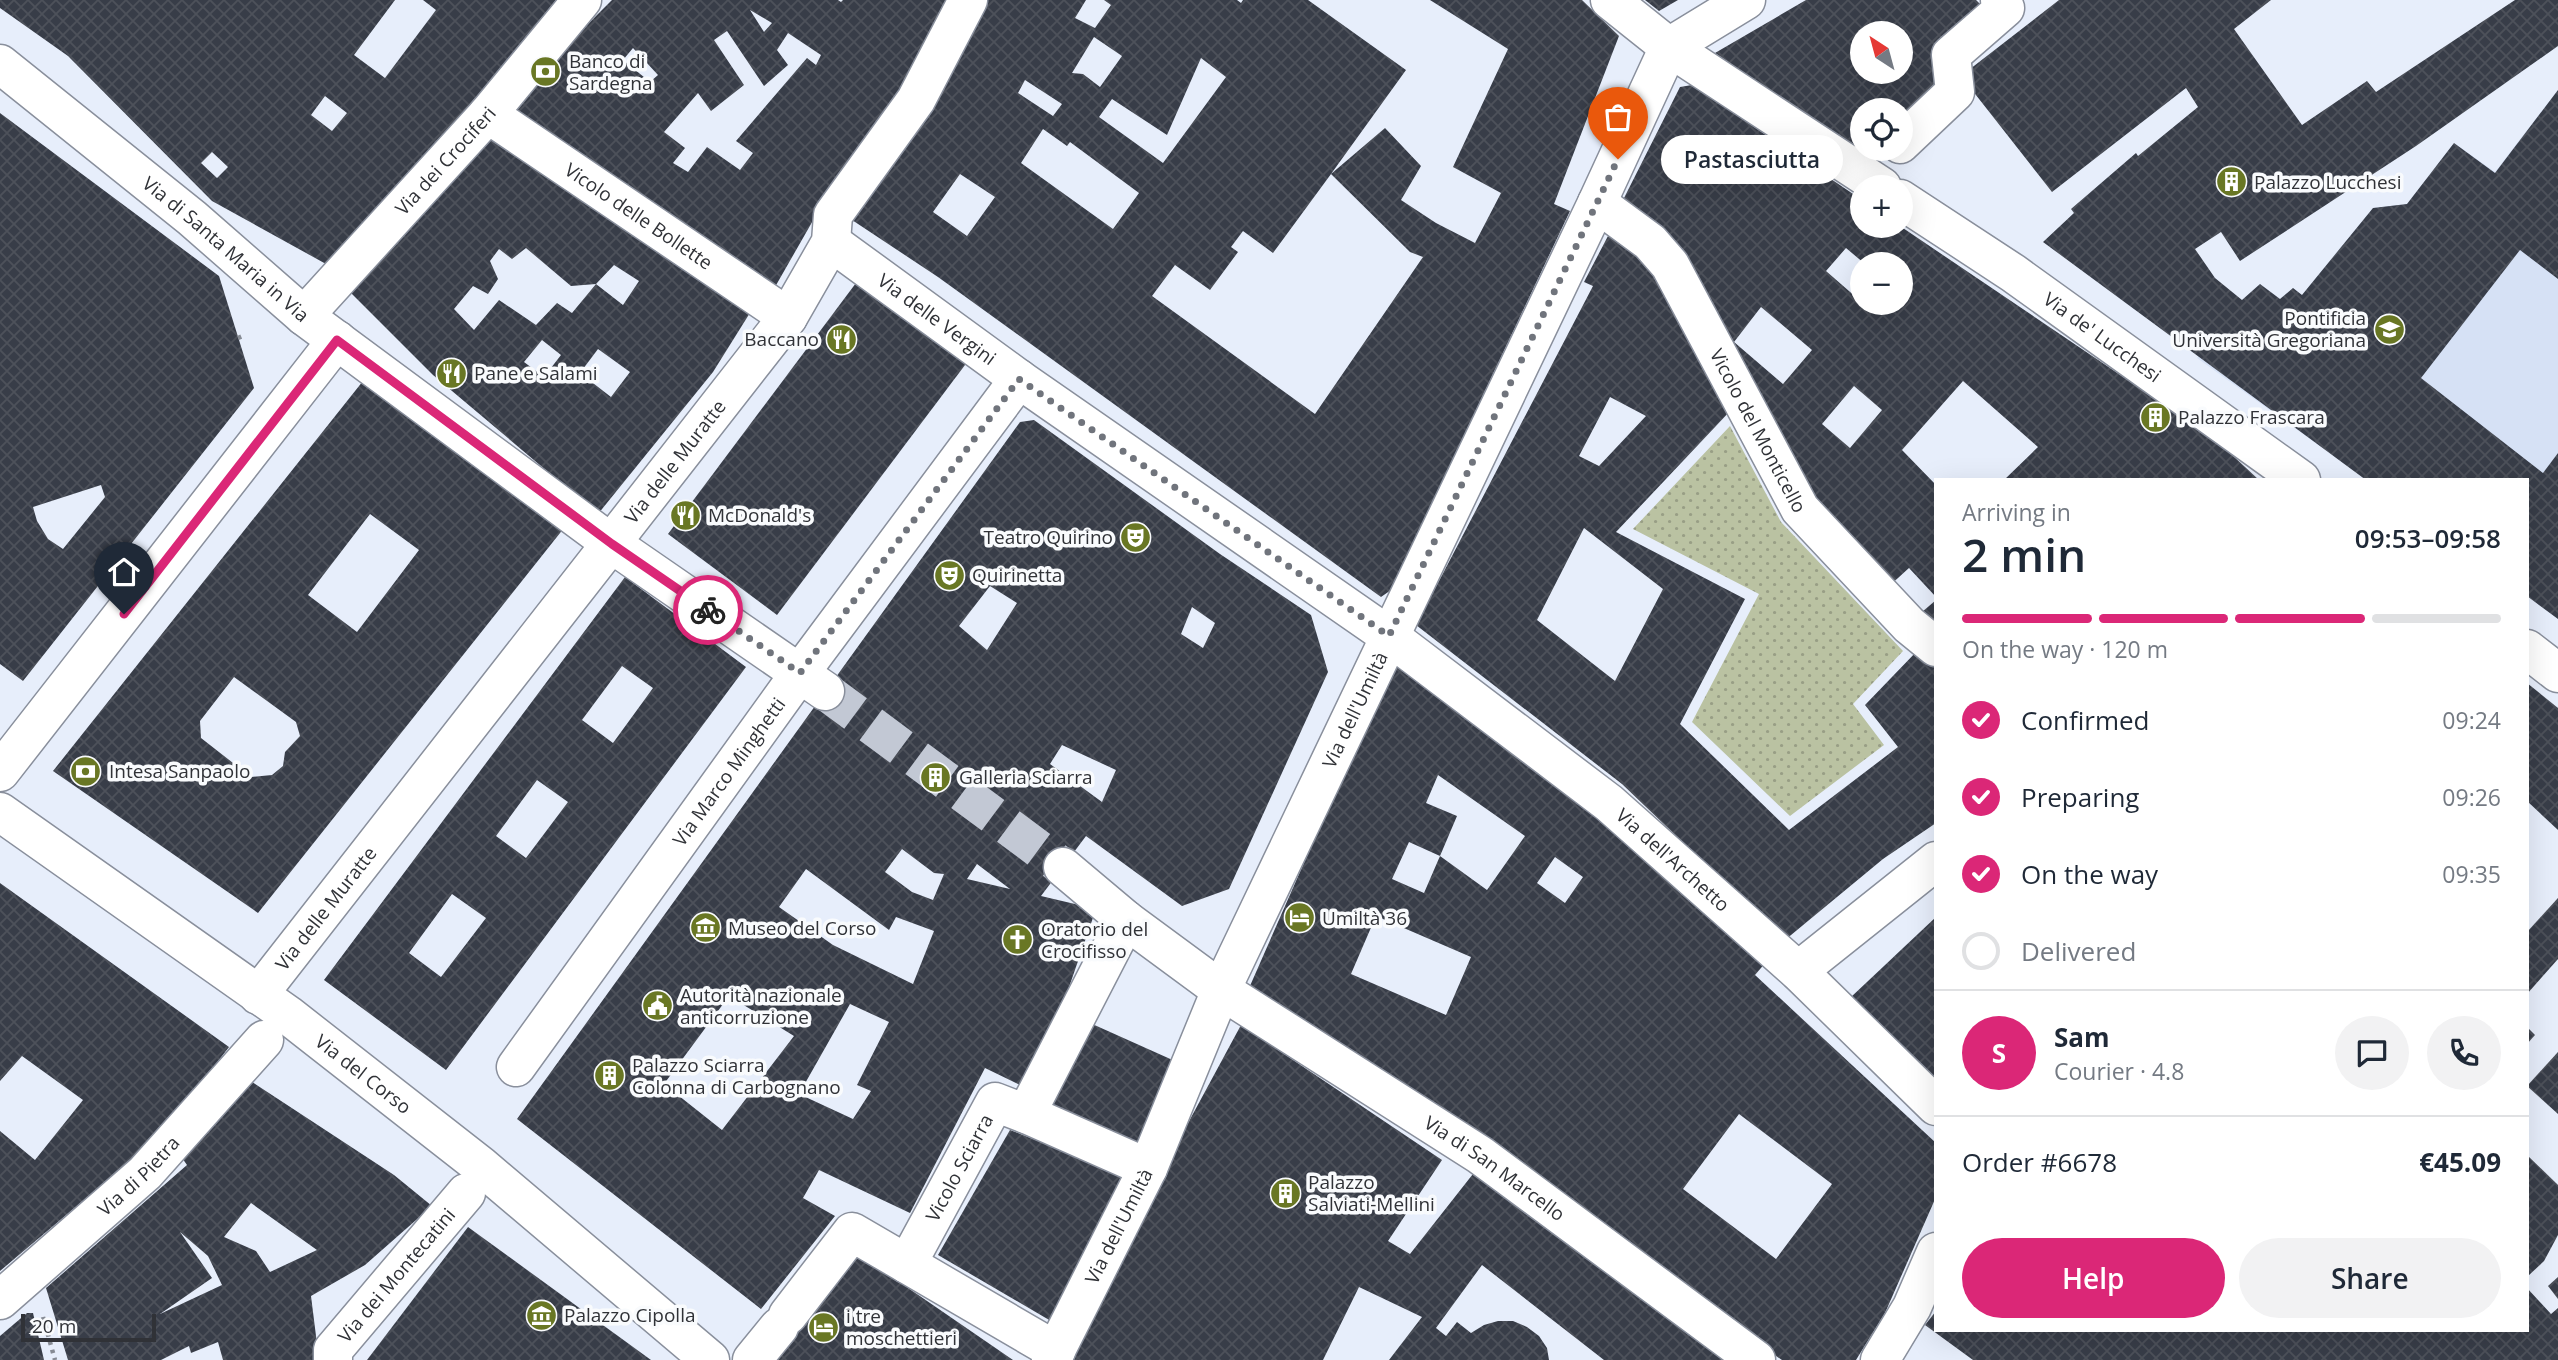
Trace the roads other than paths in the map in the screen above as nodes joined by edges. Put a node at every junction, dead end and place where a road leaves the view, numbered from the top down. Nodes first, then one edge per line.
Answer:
1 (582, 0) edge
2 (968, 0) edge
3 (1610, 0) edge
4 (1746, 0) edge
5 (2000, 0) edge
6 (1669, 47) junction
7 (0, 64) edge
8 (488, 114) junction
9 (1913, 132) edge
10 (1863, 175) edge
11 (1597, 203) junction
12 (1913, 208) edge
13 (845, 252) junction
14 (304, 316) junction
15 (788, 317) junction
16 (337, 340) junction
17 (1019, 379) junction
18 (2298, 478) edge
19 (612, 544) junction
20 (1389, 636) junction
21 (1934, 645) edge
22 (2529, 651) edge
23 (2558, 673) edge
24 (812, 682) junction
25 (0, 772) edge
26 (0, 812) edge
27 (1934, 863) edge
28 (1063, 867) tunnel mouth
29 (1126, 920) junction
30 (1798, 971) junction
31 (1221, 990) junction
32 (258, 995) junction
33 (264, 1040) dead end
34 (516, 1067) dead end
35 (1934, 1104) edge
36 (1026, 1114) junction
37 (1148, 1168) junction
38 (466, 1193) dead end
39 (1934, 1257) edge
40 (907, 1264) junction
41 (0, 1300) edge
42 (1054, 1356) edge
43 (333, 1360) edge
44 (710, 1360) edge
45 (752, 1360) edge
46 (1756, 1360) edge
47 (1880, 1360) edge

1 - 8 street, Via dei Crociferi
2 - 13 street, Via delle Muratte
3 - 6 street
4 - 6 street
5 - 9 street
6 - 10 street
6 - 11 street, Via dell'Umiltà
7 - 14 street, Via di Santa Maria in Via
8 - 14 street, Via dei Crociferi
8 - 15 street, Vicolo delle Bollette
11 - 20 street, Via dell'Umiltà
11 - 21 street, Vicolo del Monticello
12 - 18 street, Via de' Lucchesi
13 - 15 street, Via delle Muratte
13 - 17 street, Via delle Vergini
14 - 16 street, Via di Santa Maria in Via
15 - 19 street, Via delle Muratte
16 - 19 street, Via di Santa Maria in Via
16 - 25 street
17 - 20 street, Via delle Vergini
17 - 24 street, Via Marco Minghetti
19 - 24 street, Via di Santa Maria in Via
19 - 32 street, Via delle Muratte
20 - 30 street, Via dell'Archetto
20 - 31 street, Via dell'Umiltà
22 - 23 street
24 - 34 street, Via Marco Minghetti
26 - 32 street, Via del Corso
27 - 30 street
28 - 29 street, Via di San Marcello
29 - 31 street, Via di San Marcello
29 - 36 street
30 - 35 street, Via dell'Archetto
31 - 37 street, Via dell'Umiltà
31 - 46 street, Via di San Marcello
32 - 44 street, Via del Corso
33 - 41 street, Via di Pietra
36 - 37 street
36 - 40 street, Vicolo Sciarra
37 - 42 street, Via dell'Umiltà
38 - 43 street, Via dei Montecatini
39 - 47 street
40 - 42 street
40 - 45 street

